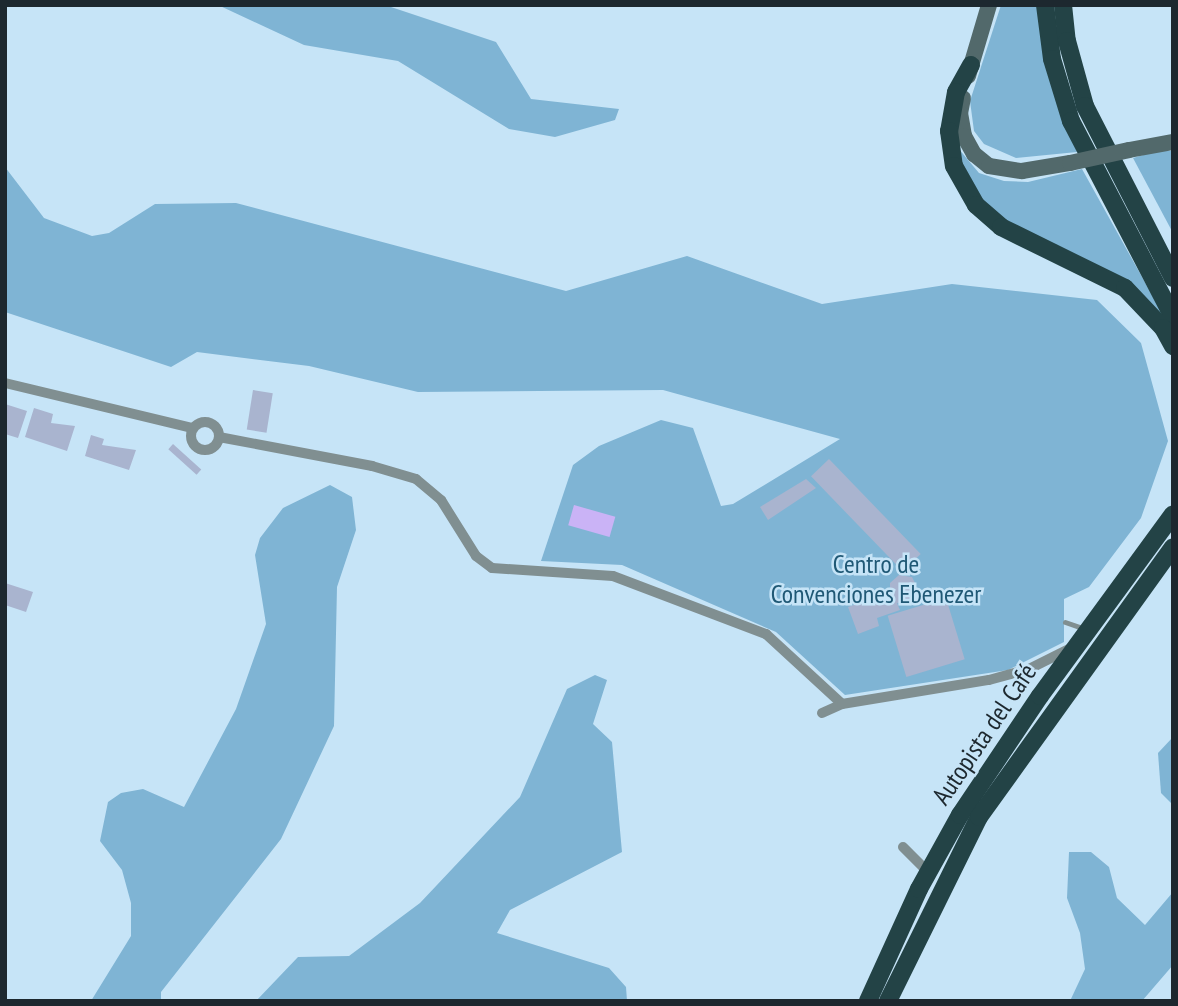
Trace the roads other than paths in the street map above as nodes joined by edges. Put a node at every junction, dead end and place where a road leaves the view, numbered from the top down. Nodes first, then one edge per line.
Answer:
1 (989, 5) edge
2 (1045, 5) edge
3 (1062, 5) edge
4 (971, 65) junction
5 (1085, 106) junction
6 (1173, 142) edge
7 (1173, 256) edge
8 (1173, 278) edge
9 (1173, 317) edge
10 (1173, 346) edge
11 (5, 383) edge
12 (193, 428) junction
13 (219, 437) junction
14 (1173, 514) edge
15 (1169, 553) edge
16 (1065, 622) dead end
17 (1083, 637) junction
18 (842, 704) junction
19 (822, 713) dead end
20 (903, 847) dead end
21 (928, 872) junction
22 (868, 1001) edge
23 (888, 1001) edge

1 - 4 main road
2 - 9 highway
3 - 5 highway
4 - 6 main road, bridge
4 - 10 highway
5 - 7 highway
5 - 8 highway
11 - 12 street
12 - 13 street
12 - 13 street
13 - 18 street
14 - 17 highway, Autopista del Café
15 - 23 highway, Autopista del Café
16 - 17 lane
17 - 18 street
17 - 21 highway, Autopista del Café
18 - 19 street
20 - 21 street
21 - 22 highway, Autopista del Café

